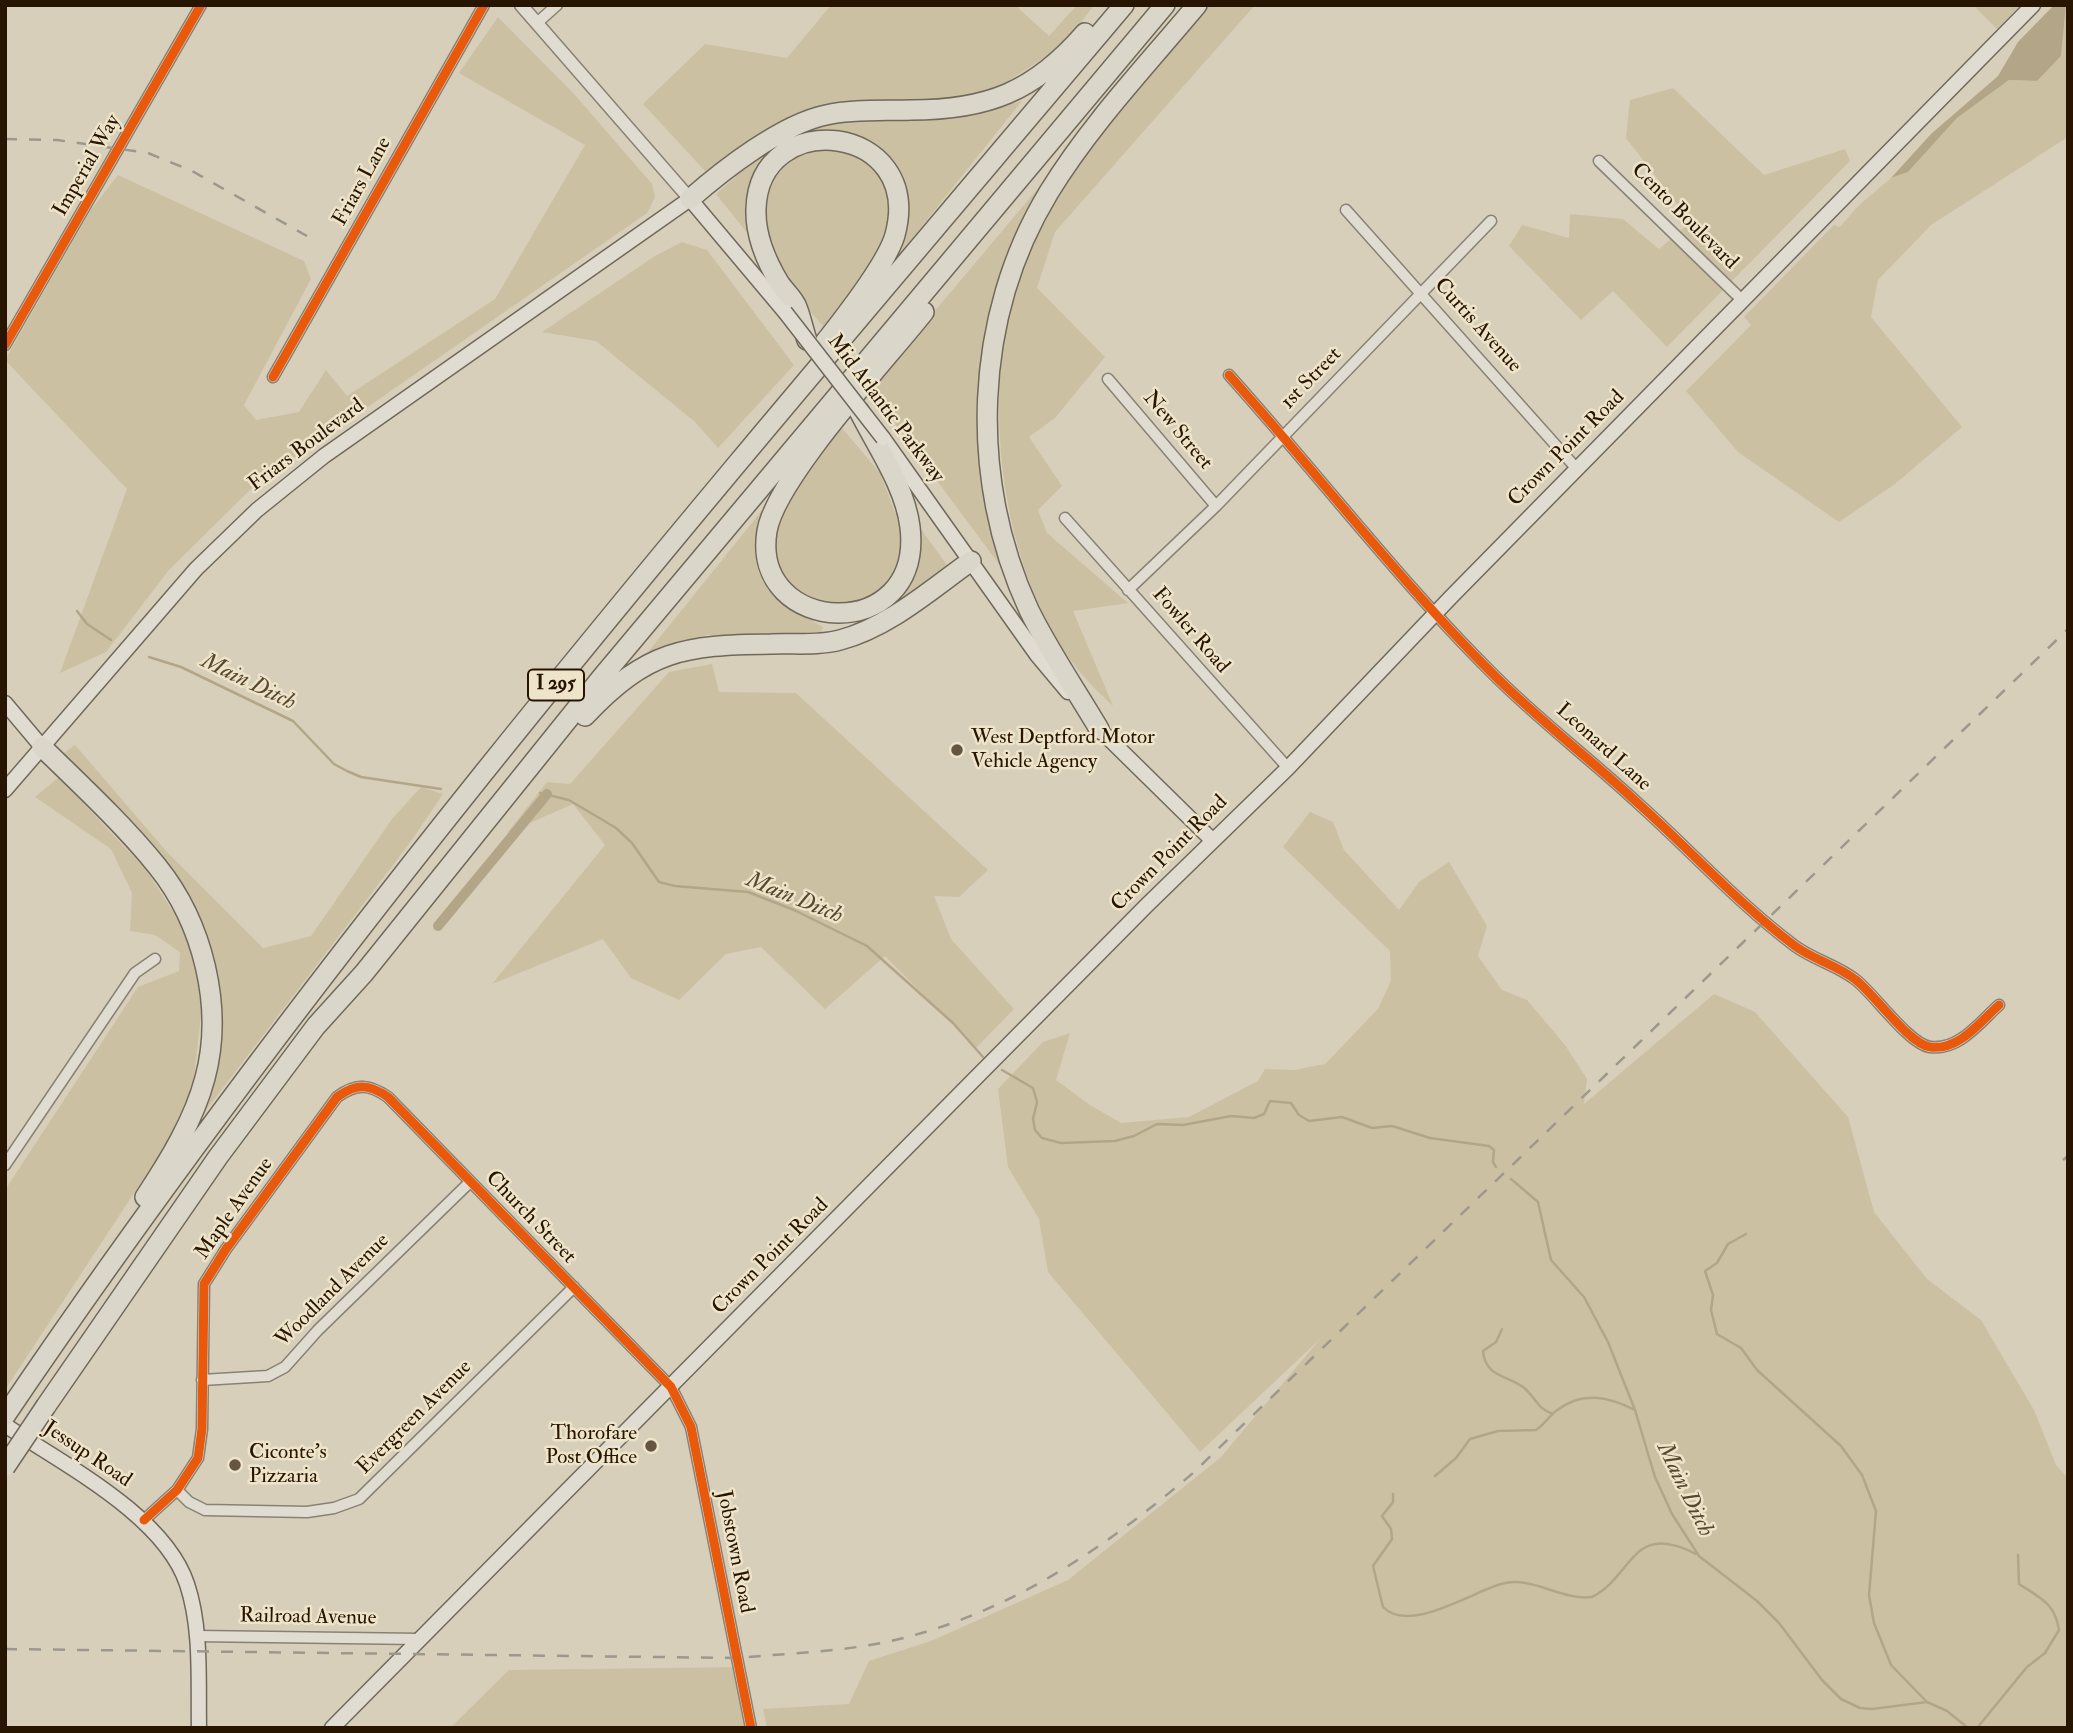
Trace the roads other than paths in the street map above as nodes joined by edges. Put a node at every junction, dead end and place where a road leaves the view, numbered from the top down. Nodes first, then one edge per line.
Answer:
1 (201, 5) edge
2 (484, 5) edge
3 (521, 5) edge
4 (557, 5) edge
5 (1108, 5) edge
6 (1124, 5) edge
7 (1165, 5) edge
8 (1178, 5) edge
9 (1197, 5) edge
10 (2033, 5) edge
11 (537, 23) junction
12 (1599, 161) dead end
13 (690, 199) junction
14 (1346, 210) dead end
15 (1491, 221) dead end
16 (1423, 293) junction
17 (1742, 300) junction
18 (790, 308) junction
19 (807, 341) joint
20 (5, 345) edge
21 (1229, 375) dead end
22 (273, 377) dead end
23 (1108, 379) dead end
24 (856, 404) joint
25 (1284, 436) junction
26 (880, 441) junction
27 (1577, 469) junction
28 (1216, 506) junction
29 (1065, 518) dead end
30 (971, 562) junction
31 (1128, 590) junction
32 (1434, 614) junction
33 (5, 703) edge
34 (1099, 729) junction
35 (42, 747) junction
36 (1288, 768) junction
37 (480, 776) junction
38 (5, 790) edge
39 (1212, 840) junction
40 (155, 959) dead end
41 (364, 973) junction
42 (2000, 1005) dead end
43 (359, 1085) joint
44 (5, 1165) edge
45 (470, 1182) junction
46 (574, 1287) junction
47 (79, 1307) junction
48 (202, 1380) junction
49 (671, 1387) junction
50 (5, 1416) edge
51 (5, 1425) edge
52 (5, 1467) edge
53 (177, 1490) junction
54 (144, 1520) junction
55 (196, 1636) junction
56 (420, 1639) junction
57 (199, 1728) edge
58 (332, 1728) edge
59 (751, 1728) edge

1 - 20 street, Imperial Way
2 - 22 street, Friars Lane
3 - 11 street
4 - 11 street
5 - 13 highway
6 - 37 highway, I 295
7 - 41 highway, I 295
8 - 26 highway
9 - 34 highway
10 - 17 main road, Crown Point Road
11 - 13 street
12 - 17 street, Cento Boulevard
13 - 18 main road
13 - 35 main road, Friars Boulevard
14 - 16 street, Curtis Avenue
15 - 16 street, 1st Street
16 - 25 street, 1st Street
16 - 27 street, Curtis Avenue
17 - 27 main road, Crown Point Road
18 - 19 highway
18 - 37 highway
19 - 24 main road, Mid Atlantic Parkway, bridge
21 - 25 street, Leonard Lane
23 - 28 street, New Street
24 - 26 highway, bridge
25 - 28 street, 1st Street
25 - 32 street, Leonard Lane
26 - 30 main road, Mid Atlantic Parkway
27 - 32 main road, Crown Point Road
28 - 31 street, 1st Street
29 - 31 street, Fowler Road
30 - 34 main road, Mid Atlantic Parkway
30 - 41 highway
31 - 36 street, Fowler Road
32 - 36 main road, Crown Point Road
32 - 42 street, Leonard Lane
33 - 35 main road
34 - 39 main road, Mid Atlantic Parkway
35 - 38 main road, Friars Boulevard
35 - 47 highway
36 - 39 main road, Crown Point Road
37 - 47 highway, I 295
39 - 49 main road, Crown Point Road
40 - 44 street
41 - 52 highway, I 295, bridge
43 - 45 street, Church Street
43 - 48 street, Maple Avenue
45 - 46 street, Church Street
45 - 48 street, Woodland Avenue
46 - 49 street, Church Street
46 - 53 street, Evergreen Avenue
47 - 50 highway, I 295
48 - 53 street, Maple Avenue
49 - 56 main road, Crown Point Road
49 - 59 street, Jobstown Road
51 - 54 main road, Jessup Road
53 - 54 street, Maple Avenue
54 - 55 main road, Jessup Road
55 - 56 street, Railroad Avenue
55 - 57 main road, Jessup Road
56 - 58 main road, Crown Point Road

